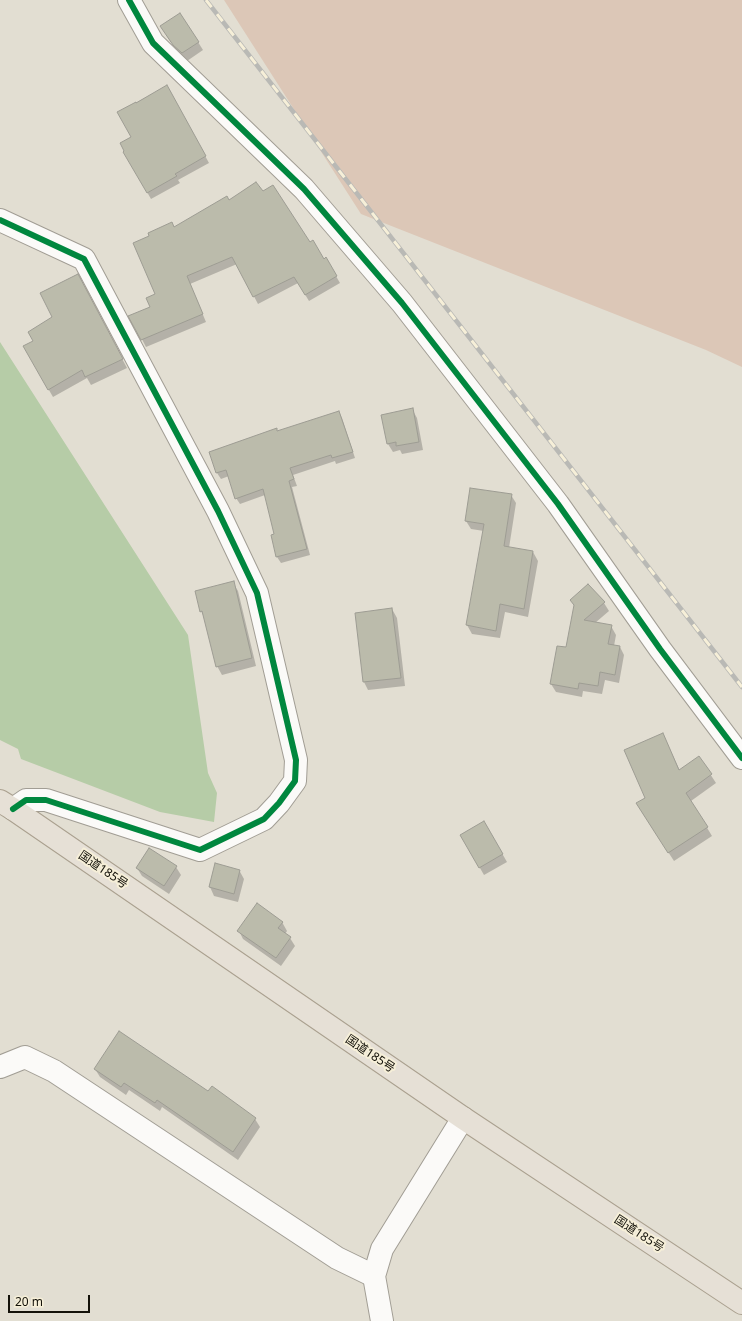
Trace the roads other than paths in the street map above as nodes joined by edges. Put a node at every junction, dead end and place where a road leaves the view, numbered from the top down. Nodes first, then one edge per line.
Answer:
1 (129, 0) edge
2 (0, 220) edge
3 (742, 758) edge
4 (7, 805) edge
5 (0, 1067) edge
6 (463, 1118) junction
7 (374, 1276) junction
8 (742, 1302) edge
9 (382, 1321) edge

1 - 3 street
2 - 4 street
4 - 6 highway, 国道185号
5 - 7 street
6 - 7 street
6 - 8 highway, 国道185号
7 - 9 street

